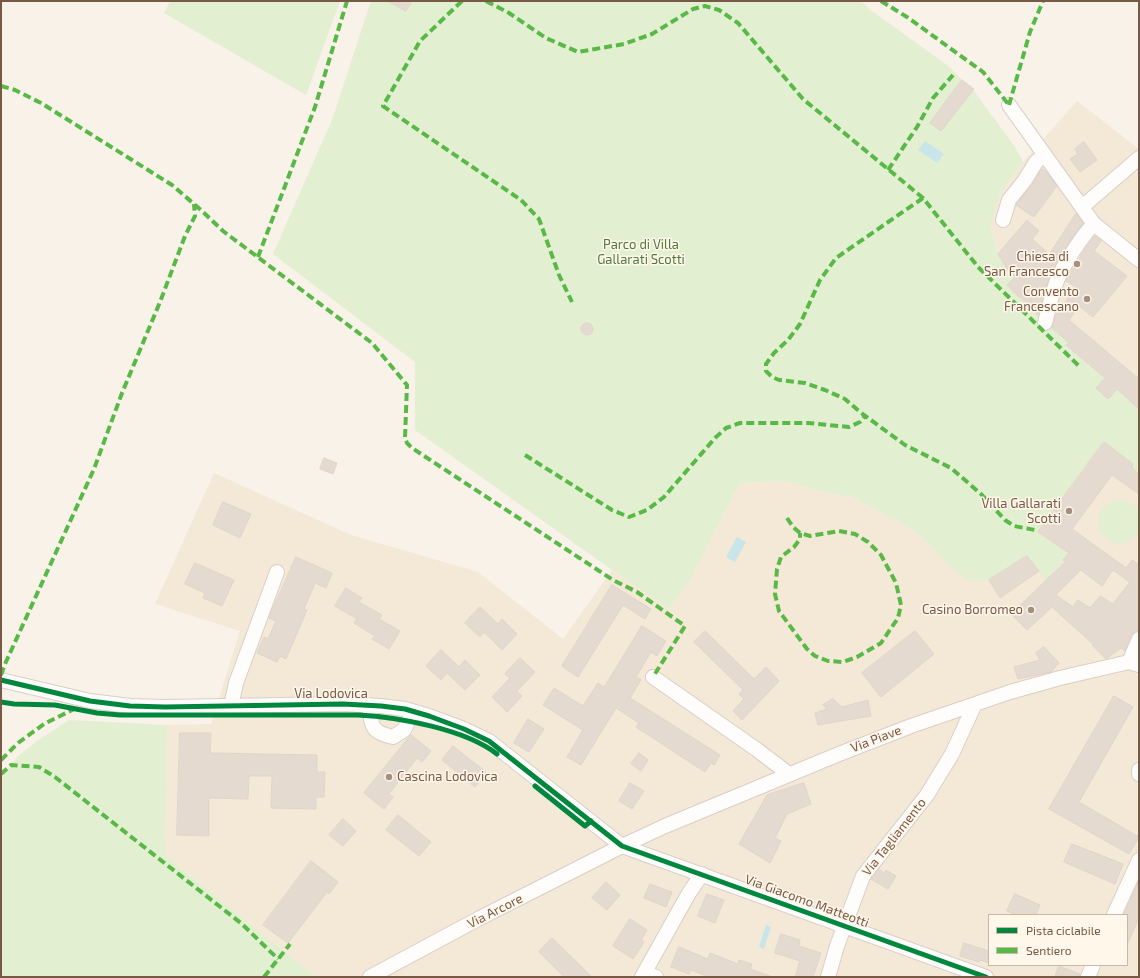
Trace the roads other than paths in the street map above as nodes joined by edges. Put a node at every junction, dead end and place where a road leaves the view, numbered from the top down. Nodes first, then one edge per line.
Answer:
1 (1009, 105) dead end
2 (1044, 155) junction
3 (1139, 158) edge
4 (1082, 207) junction
5 (1003, 220) dead end
6 (1094, 224) junction
7 (1139, 260) edge
8 (1045, 323) dead end
9 (277, 572) dead end
10 (1139, 639) edge
11 (1134, 664) edge
12 (653, 677) dead end
13 (1, 680) edge
14 (975, 704) junction
15 (369, 705) junction
16 (231, 706) junction
17 (413, 712) junction
18 (1139, 770) edge
19 (789, 774) junction
20 (1139, 774) edge
21 (622, 846) junction
22 (1139, 860) edge
23 (702, 874) junction
24 (1114, 914) edge
25 (845, 926) junction
26 (1093, 966) edge
27 (647, 976) edge
28 (370, 977) edge
29 (828, 977) edge
30 (986, 977) edge
31 (1088, 977) edge

1 - 2 street
2 - 4 street
2 - 5 street
3 - 4 street
4 - 6 street
6 - 7 street
6 - 8 street
9 - 16 street
10 - 11 street
11 - 14 street, Via Piave
12 - 19 street
13 - 16 street, Via Lodovica
14 - 19 street, Via Piave
14 - 25 street, Via Tagliamento
15 - 16 street, Via Lodovica
15 - 17 street, Via Lodovica
15 - 17 street, Via Lodovica
17 - 21 street, Via Lodovica
18 - 20 street
19 - 21 street, Via Piave
21 - 23 street, Via Giacomo Matteotti
21 - 28 street, Via Arcore
22 - 24 street
23 - 25 street, Via Giacomo Matteotti
23 - 27 street
25 - 29 street, Via Tagliamento
25 - 30 street, Via Giacomo Matteotti
26 - 31 street

